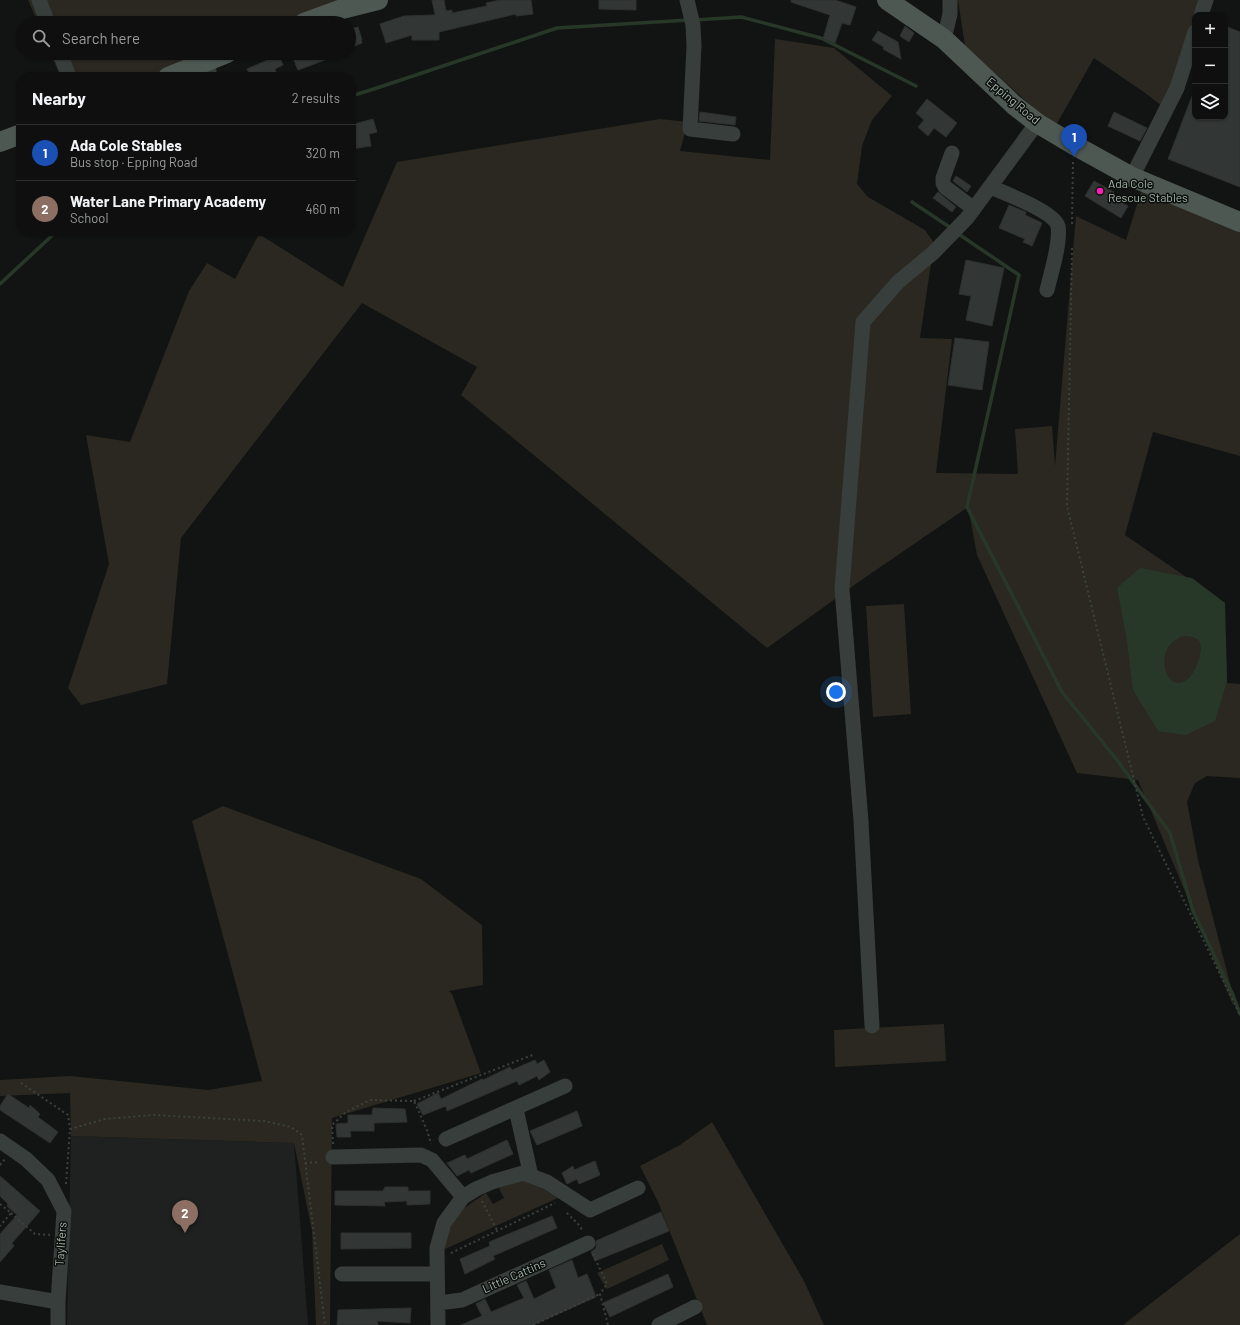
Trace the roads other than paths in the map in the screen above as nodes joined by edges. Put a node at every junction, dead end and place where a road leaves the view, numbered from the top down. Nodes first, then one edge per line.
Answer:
1 (40, 0) edge
2 (687, 0) edge
3 (886, 0) edge
4 (950, 0) edge
5 (1206, 0) edge
6 (367, 1) edge
7 (340, 4) edge
8 (1202, 12) edge
9 (46, 16) edge
10 (317, 16) edge
11 (944, 39) junction
12 (1192, 41) edge
13 (63, 60) edge
14 (219, 60) edge
15 (208, 69) edge
16 (67, 72) edge
17 (193, 72) edge
18 (1037, 123) junction
19 (733, 134) dead end
20 (16, 136) edge
21 (0, 142) edge
22 (952, 153) dead end
23 (1132, 177) junction
24 (990, 187) junction
25 (974, 209) junction
26 (1240, 222) edge
27 (1047, 290) dead end
28 (872, 1026) dead end
29 (565, 1086) dead end
30 (516, 1109) junction
31 (446, 1139) dead end
32 (0, 1141) edge
33 (329, 1159) road end
34 (531, 1176) junction
35 (638, 1188) dead end
36 (463, 1197) junction
37 (588, 1243) road end
38 (437, 1267) junction
39 (342, 1274) dead end
40 (0, 1292) edge
41 (58, 1302) junction
42 (438, 1303) junction
43 (695, 1307) dead end
44 (58, 1325) edge
45 (438, 1325) edge
46 (658, 1325) edge

1 - 9 street
2 - 19 street
3 - 11 main road, Epping Road
4 - 11 street
5 - 8 street
6 - 7 main road
7 - 10 main road
11 - 18 main road, Epping Road
12 - 23 street
13 - 16 street
14 - 15 main road
15 - 17 main road
18 - 23 main road, Epping Road
18 - 24 street
20 - 21 main road
22 - 25 street
23 - 26 main road, Epping Road
24 - 25 street
24 - 27 street
25 - 28 street
29 - 30 street
30 - 31 street
30 - 34 street
32 - 41 street, Taylifers
33 - 36 street
34 - 35 street
34 - 36 street
36 - 38 street
37 - 42 street, Little Cattins
38 - 39 street
38 - 42 street
40 - 41 street
41 - 44 street, Taylifers
42 - 45 street
43 - 46 street

